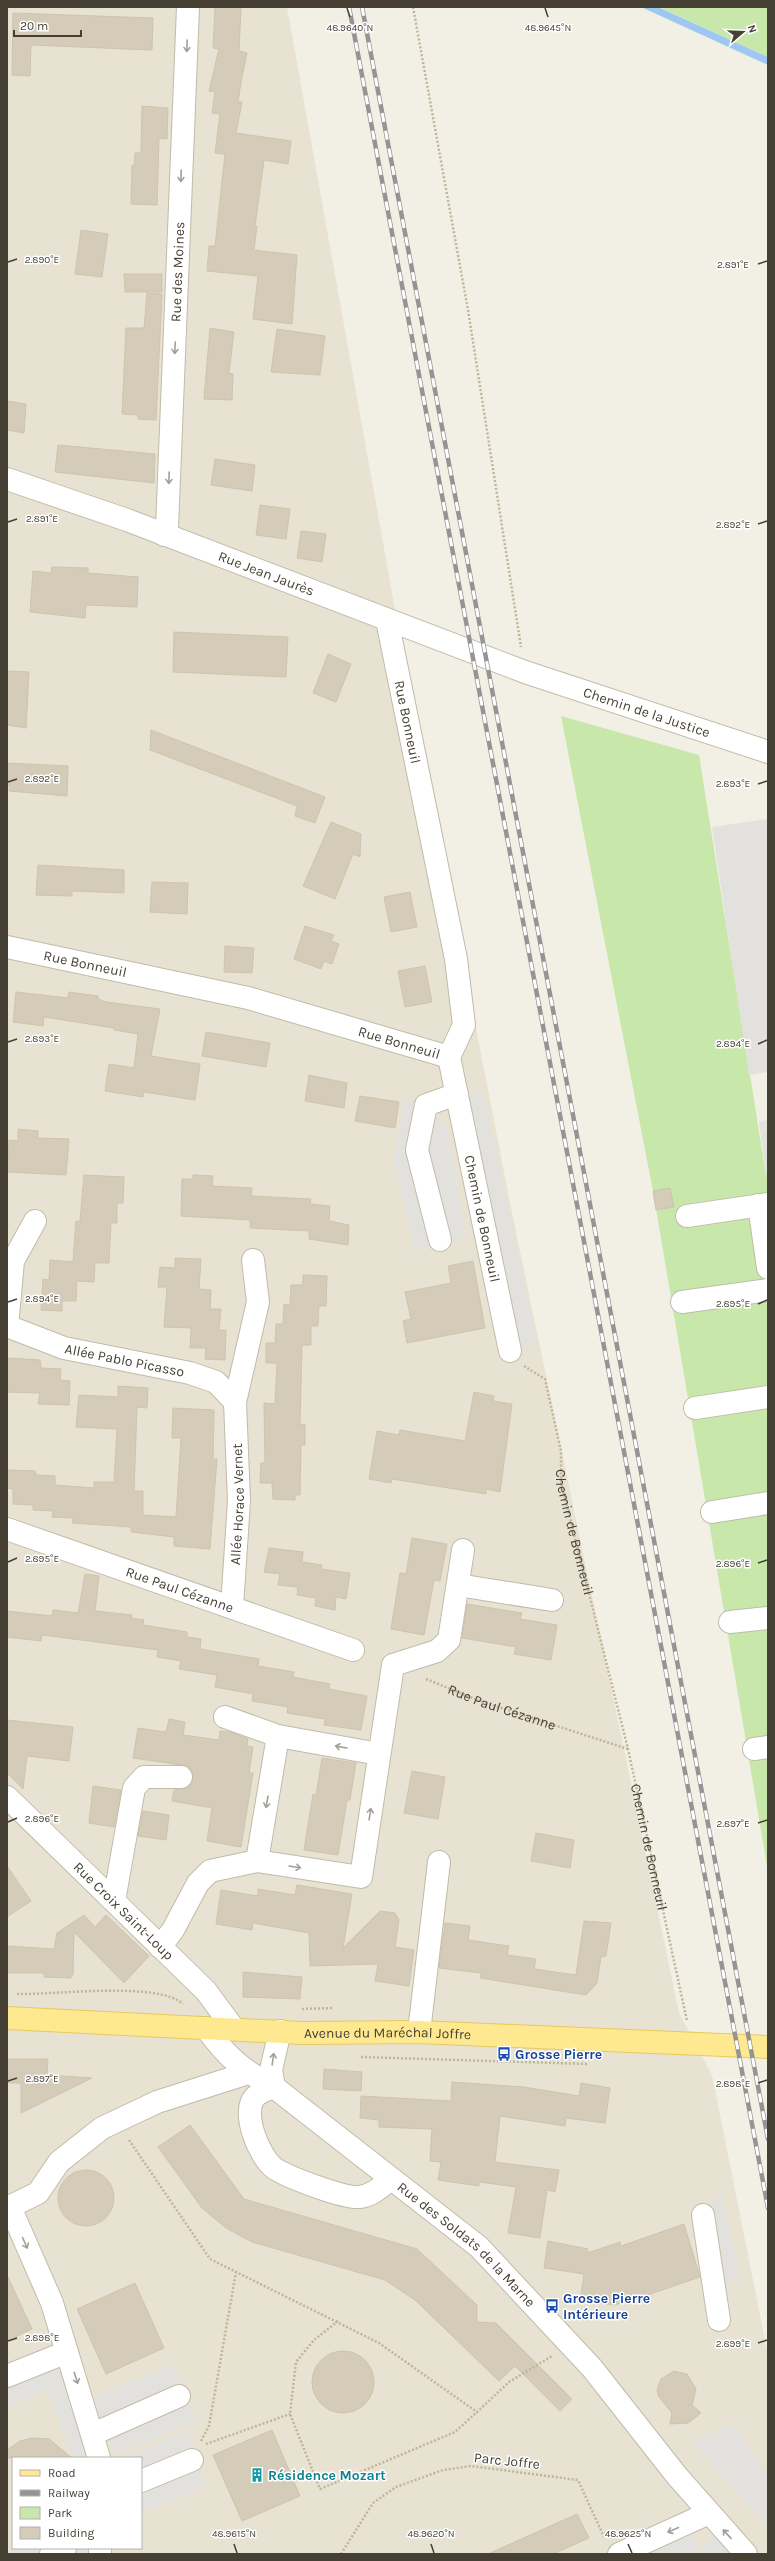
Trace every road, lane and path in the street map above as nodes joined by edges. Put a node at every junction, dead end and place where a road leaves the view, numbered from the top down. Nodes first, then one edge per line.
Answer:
1 (188, 7) edge
2 (413, 7) edge
3 (7, 479) edge
4 (164, 535) junction
5 (387, 620) junction
6 (525, 672) junction
7 (768, 752) edge
8 (7, 947) edge
9 (449, 1057) junction
10 (457, 1094) junction
11 (764, 1204) edge
12 (686, 1216) dead end
13 (35, 1221) dead end
14 (440, 1240) dead end
15 (253, 1260) dead end
16 (768, 1268) edge
17 (768, 1290) edge
18 (682, 1302) dead end
19 (7, 1326) edge
20 (510, 1351) joint
21 (768, 1397) edge
22 (235, 1402) junction
23 (695, 1408) dead end
24 (768, 1503) edge
25 (712, 1512) dead end
26 (7, 1529) edge
27 (463, 1550) dead end
28 (458, 1585) junction
29 (552, 1600) dead end
30 (232, 1607) junction
31 (768, 1618) edge
32 (730, 1622) dead end
33 (353, 1650) dead end
34 (393, 1665) junction
35 (225, 1717) dead end
36 (278, 1736) junction
37 (628, 1749) junction
38 (379, 1754) junction
39 (181, 1777) dead end
40 (7, 1797) edge
41 (257, 1861) junction
42 (439, 1862) dead end
43 (114, 1902) junction
44 (160, 1947) junction
45 (14, 1994) dead end
46 (184, 2004) dead end
47 (7, 2018) edge
48 (686, 2020) dead end
49 (206, 2028) junction
50 (234, 2030) junction
51 (280, 2031) junction
52 (419, 2032) junction
53 (768, 2047) edge
54 (357, 2057) dead end
55 (593, 2064) dead end
56 (248, 2073) junction
57 (274, 2087) junction
58 (116, 2121) junction
59 (392, 2179) junction
60 (8, 2208) edge
61 (703, 2215) dead end
62 (236, 2272) junction
63 (719, 2320) dead end
64 (338, 2321) junction
65 (570, 2345) junction
66 (67, 2352) junction
67 (7, 2376) edge
68 (179, 2396) dead end
69 (476, 2412) junction
70 (290, 2414) junction
71 (93, 2434) junction
72 (99, 2457) edge
73 (192, 2460) dead end
74 (142, 2481) edge
75 (709, 2513) junction
76 (613, 2547) edge
77 (63, 2549) edge
78 (51, 2554) edge
79 (341, 2554) edge
80 (746, 2554) edge

1 -> 4 street, Rue des Moines
2 - 6 path
3 - 4 street, Rue Jean Jaurès
4 - 5 street, Rue Jean Jaurès
5 - 6 street, Rue Jean Jaurès
5 - 9 street, Rue Bonneuil
6 - 7 street, Chemin de la Justice
8 - 9 street, Rue Bonneuil
9 - 10 street, Chemin de Bonneuil
10 - 14 street
10 - 20 street, Chemin de Bonneuil
11 - 12 street
11 - 16 street
13 - 19 street
15 - 22 street, Allée Horace Vernet
17 - 18 street
19 - 22 street, Allée Pablo Picasso
20 - 37 path, Chemin de Bonneuil
21 - 23 street
22 - 30 street, Allée Horace Vernet
24 - 25 street
26 - 30 street, Rue Paul Cézanne
27 - 28 street
28 - 29 street
28 - 34 street
30 - 33 street, Rue Paul Cézanne
31 - 32 street
34 - 37 path, Rue Paul Cézanne
34 - 38 street
35 - 36 street
38 -> 36 street
36 -> 41 street
37 - 48 path, Chemin de Bonneuil
41 -> 38 street
39 - 43 street
40 - 43 street, Rue Croix Saint-Loup
41 - 44 street
42 - 52 street
43 - 44 street, Rue Croix Saint-Loup
44 - 50 street, Rue Croix Saint-Loup
45 - 46 path
47 - 49 main road, Avenue du Maréchal Joffre
49 - 50 main road, Avenue du Maréchal Joffre
49 - 56 street, Rue des Soldats de la Marne
50 - 51 main road, Avenue du Maréchal Joffre
51 - 52 main road, Avenue du Maréchal Joffre
57 -> 51 street
52 - 53 main road, Avenue du Maréchal Joffre
54 - 55 path
56 - 57 street, Rue des Soldats de la Marne
56 - 58 street
57 - 59 street, Rue des Soldats de la Marne
57 - 59 street
58 - 60 street
58 - 62 path
59 - 65 street, Rue des Soldats de la Marne
60 -> 66 street
61 - 63 street
62 - 64 path
62 - 70 path
64 - 69 path
64 - 70 path
65 - 69 path
65 - 75 street, Rue des Soldats de la Marne
66 - 67 street
66 -> 71 street
68 - 71 street
69 - 70 path
71 - 72 street
73 - 74 street
75 -> 76 street
80 -> 75 street, Rue des Soldats de la Marne
76 - 79 path, Parc Joffre
77 - 78 street

